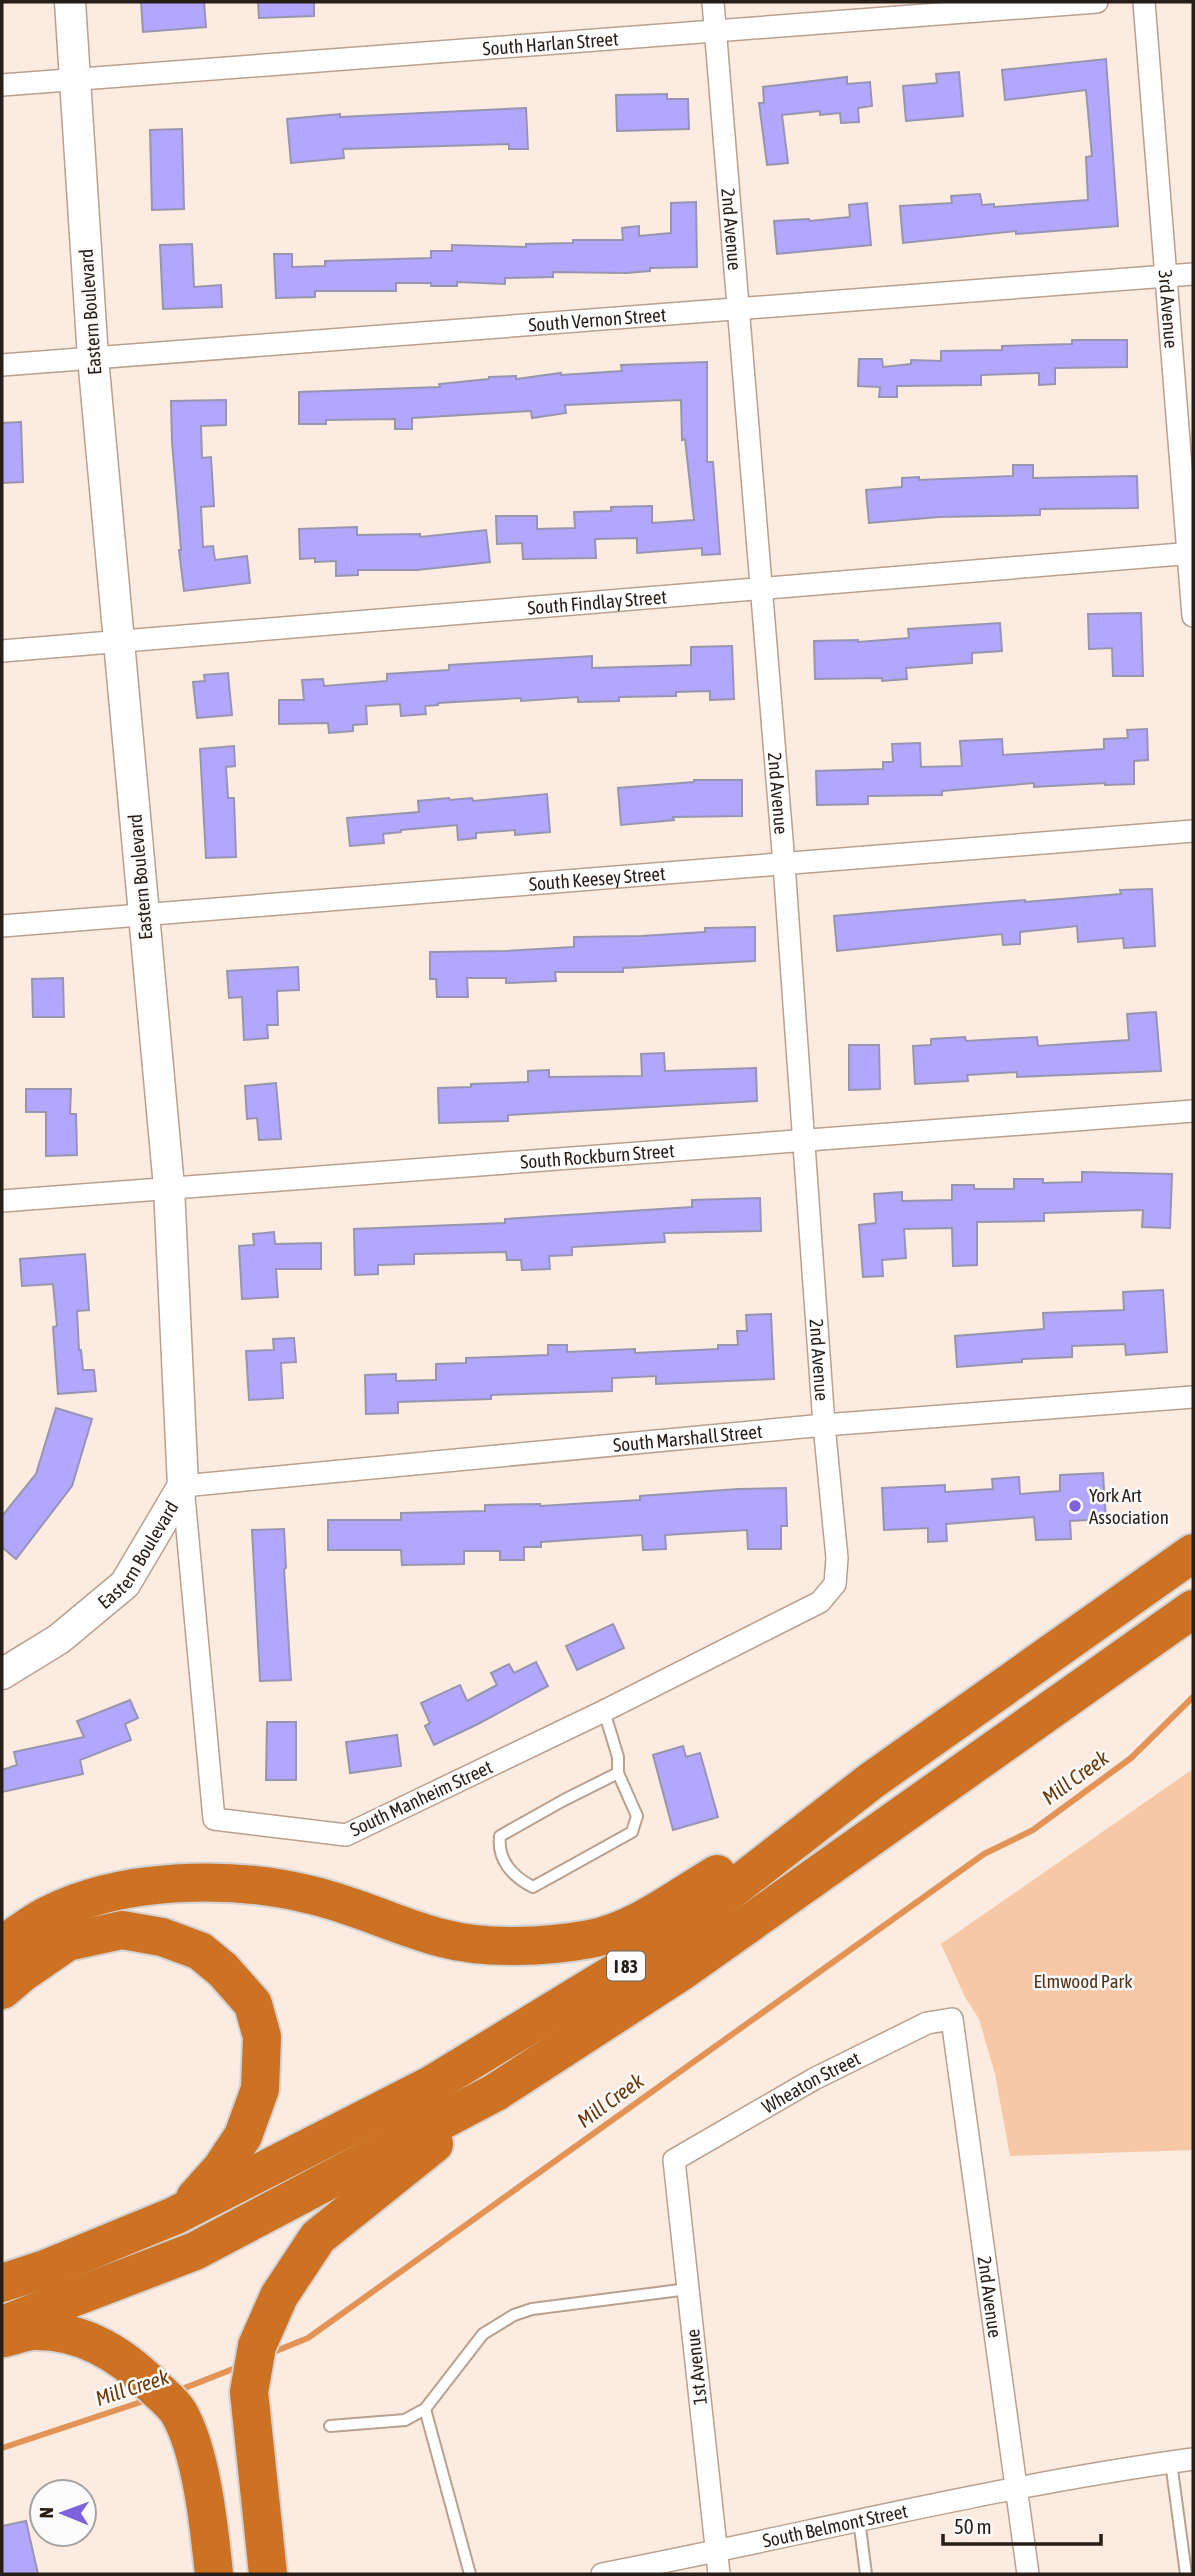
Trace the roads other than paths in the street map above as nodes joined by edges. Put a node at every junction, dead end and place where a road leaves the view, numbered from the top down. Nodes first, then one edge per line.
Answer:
1 (70, 2) edge
2 (713, 2) edge
3 (1097, 2) edge
4 (1144, 2) edge
5 (714, 32) junction
6 (75, 79) junction
7 (2, 85) edge
8 (1193, 274) edge
9 (1166, 276) junction
10 (740, 308) junction
11 (93, 358) junction
12 (2, 365) edge
13 (1191, 553) edge
14 (761, 588) junction
15 (1193, 616) edge
16 (118, 643) junction
17 (2, 651) edge
18 (1193, 831) edge
19 (784, 864) junction
20 (144, 915) junction
21 (2, 926) edge
22 (1193, 1111) edge
23 (804, 1142) junction
24 (169, 1188) junction
25 (2, 1201) edge
26 (1193, 1397) edge
27 (824, 1425) junction
28 (183, 1486) junction
29 (1193, 1553) edge
30 (835, 1584) joint
31 (1193, 1609) edge
32 (2, 1674) edge
33 (604, 1711) junction
34 (618, 1773) junction
35 (872, 1781) junction
36 (2, 1945) edge
37 (2, 1990) edge
38 (952, 2019) joint
39 (541, 2062) junction
40 (674, 2160) joint
41 (184, 2211) junction
42 (2, 2284) edge
43 (688, 2289) junction
44 (2, 2325) edge
45 (2, 2339) edge
46 (425, 2409) junction
47 (330, 2426) dead end
48 (1193, 2459) edge
49 (1171, 2462) junction
50 (1016, 2487) junction
51 (859, 2519) junction
52 (716, 2552) junction
53 (214, 2574) edge
54 (268, 2574) edge
55 (470, 2574) edge
56 (602, 2574) edge
57 (719, 2574) edge
58 (866, 2574) edge
59 (1028, 2574) edge
60 (1186, 2574) edge

1 - 6 street, Eastern Boulevard
2 - 5 street, 2nd Avenue
3 - 5 street, South Harlan Street
4 - 9 street, 3rd Avenue
5 - 6 street, South Harlan Street
5 - 10 street, 2nd Avenue
6 - 7 street, South Harlan Street
6 - 11 street, Eastern Boulevard
8 - 9 street, South Vernon Street
9 - 10 street, South Vernon Street
9 - 13 street, 3rd Avenue
10 - 11 street, South Vernon Street
10 - 14 street, 2nd Avenue
11 - 12 street, South Vernon Street
11 - 16 street, Eastern Boulevard
13 - 14 street, South Findlay Street
13 - 15 street, 3rd Avenue
14 - 16 street, South Findlay Street
14 - 19 street, 2nd Avenue
16 - 17 street, South Findlay Street
16 - 20 street, Eastern Boulevard
18 - 19 street, South Keesey Street
19 - 20 street, South Keesey Street
19 - 23 street, 2nd Avenue
20 - 21 street, South Keesey Street
20 - 24 street, Eastern Boulevard
22 - 23 street, South Rockburn Street
23 - 24 street, South Rockburn Street
23 - 27 street, 2nd Avenue
24 - 25 street, South Rockburn Street
24 - 28 street, Eastern Boulevard
26 - 27 street, South Marshall Street
27 - 28 street, South Marshall Street
27 - 30 street, 2nd Avenue
28 - 32 street, Eastern Boulevard
28 - 33 street, South Manheim Street
29 - 35 highway, I 83
30 - 33 street, South Manheim Street
31 - 39 highway, I 83
33 - 34 lane
34 - 34 lane
35 - 36 highway
35 - 41 highway, I 83
37 - 41 highway
38 - 40 street, Wheaton Street
38 - 50 street, 2nd Avenue
39 - 44 highway, I 83
39 - 54 highway
40 - 43 street, 1st Avenue
41 - 42 highway, I 83
43 - 46 lane
43 - 52 street, 1st Avenue
45 - 53 highway
46 - 47 lane
46 - 55 lane
48 - 49 street, South Belmont Street
49 - 50 street, South Belmont Street
49 - 60 lane
50 - 51 street, South Belmont Street
50 - 59 street, 2nd Avenue
51 - 52 street, South Belmont Street
51 - 58 lane
52 - 56 street, South Belmont Street
52 - 57 street, 1st Avenue

